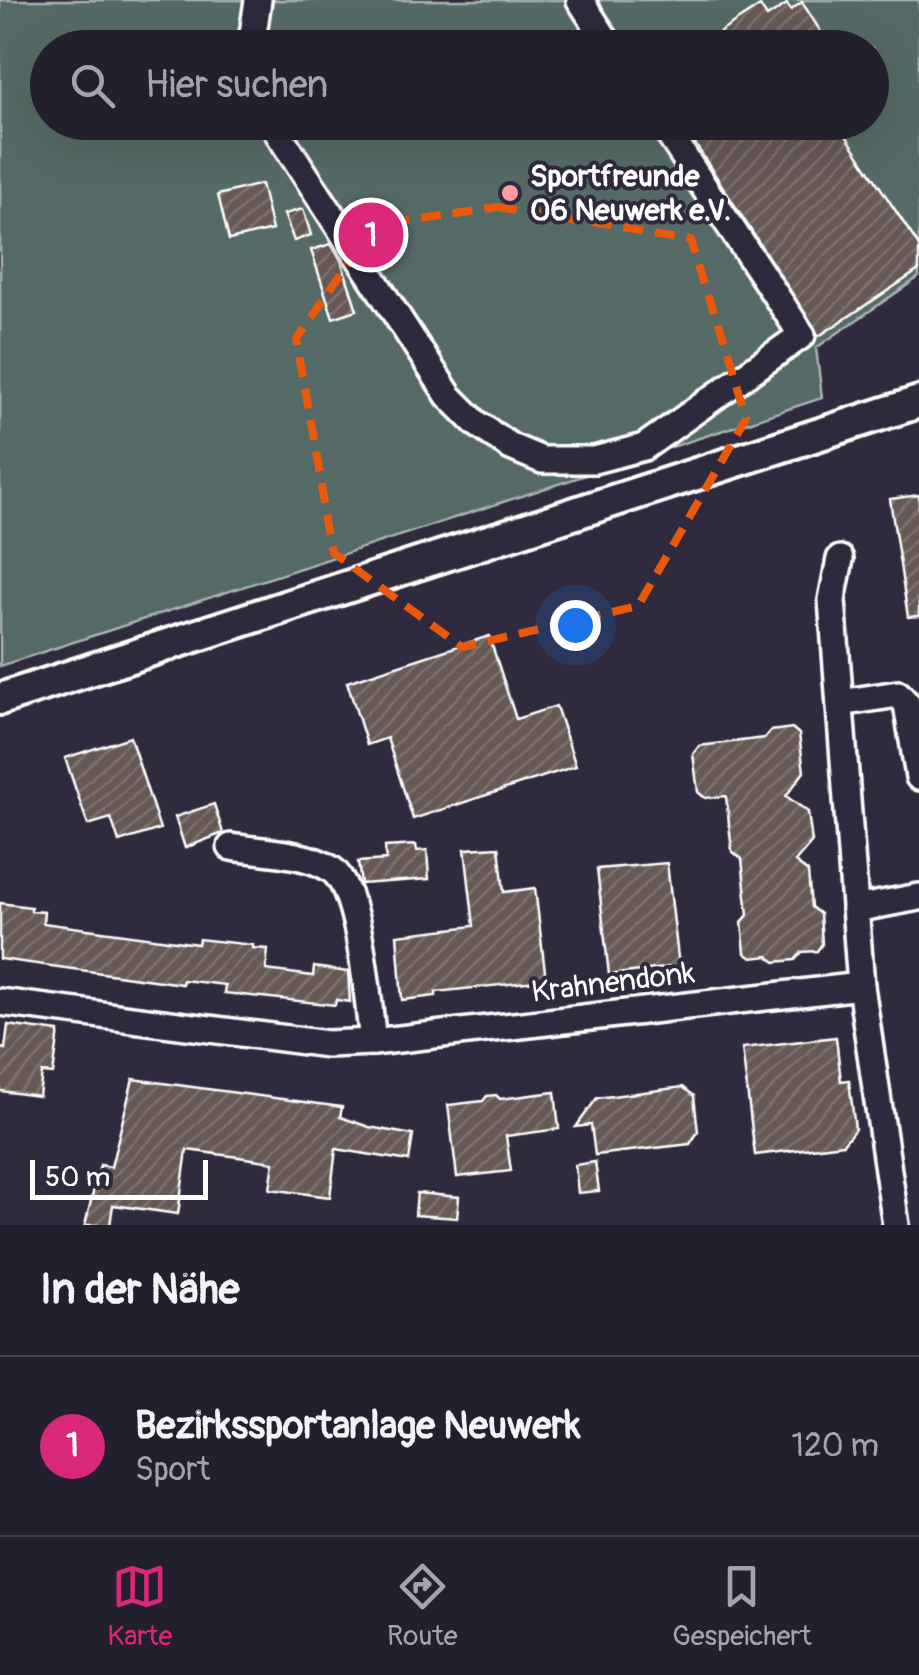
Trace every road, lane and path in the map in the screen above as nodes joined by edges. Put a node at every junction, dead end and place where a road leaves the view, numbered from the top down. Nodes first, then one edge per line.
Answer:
1 (258, 0) edge
2 (580, 0) edge
3 (254, 30) edge
4 (600, 30) edge
5 (283, 140) edge
6 (673, 140) edge
7 (919, 402) edge
8 (840, 559) dead end
9 (0, 699) edge
10 (840, 703) junction
11 (919, 777) edge
12 (231, 846) dead end
13 (919, 897) edge
14 (856, 909) junction
15 (861, 986) junction
16 (0, 1002) edge
17 (373, 1042) junction
18 (896, 1225) edge

1 - 3 street
2 - 4 street
5 - 6 street
7 - 9 main road
8 - 10 street
10 - 11 street
10 - 14 street
12 - 17 street
13 - 14 street
14 - 15 street
15 - 17 street, Krahnendonk
15 - 18 street
16 - 17 street, Krahnendonk

